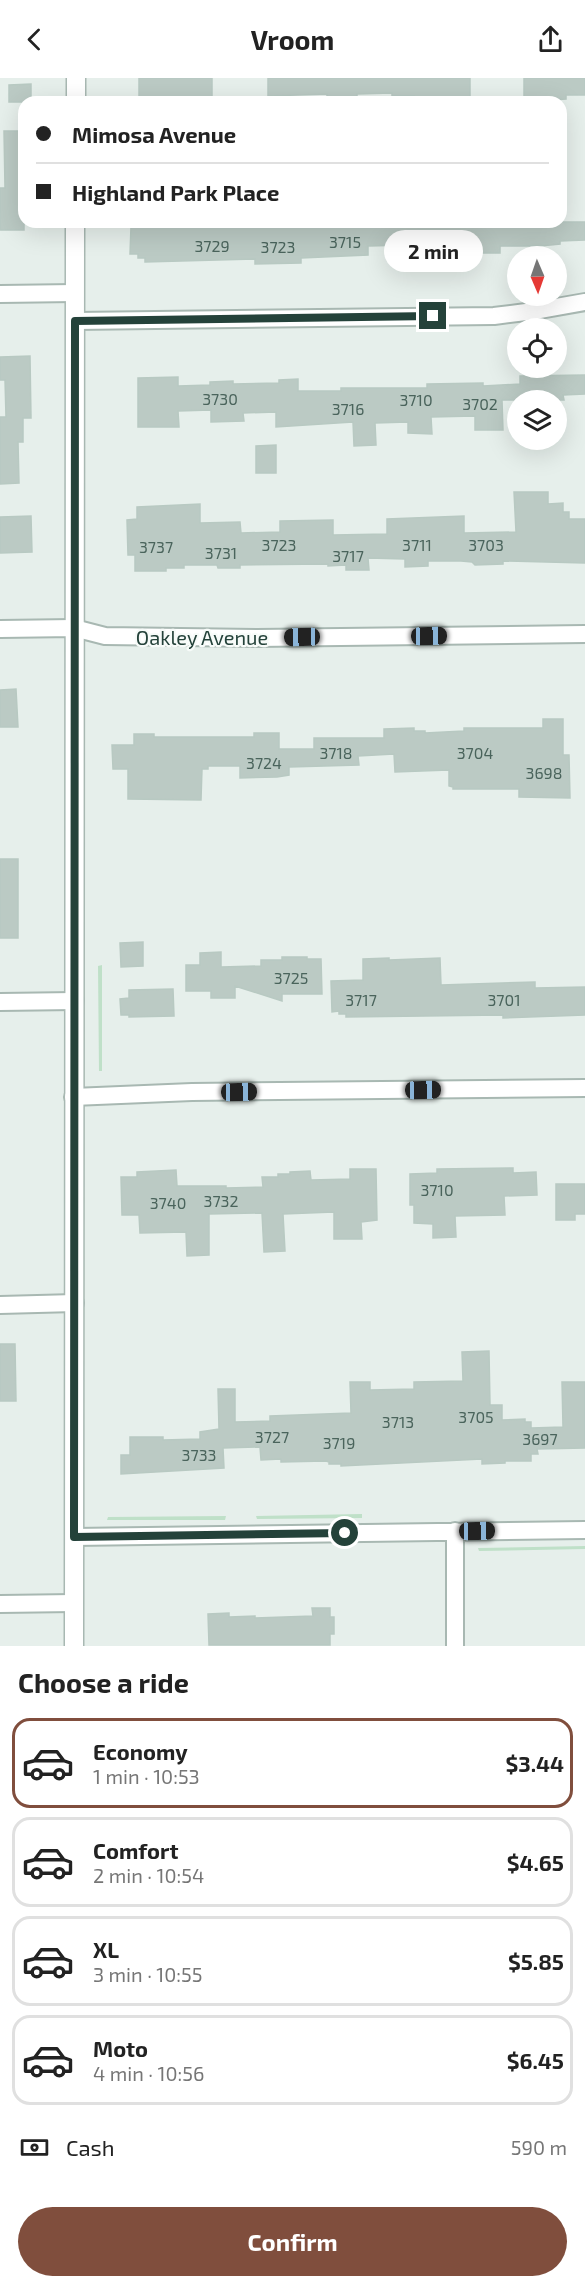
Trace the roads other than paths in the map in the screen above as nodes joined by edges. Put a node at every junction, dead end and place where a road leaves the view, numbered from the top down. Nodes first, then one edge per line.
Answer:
1 (76, 78) edge
2 (76, 96) edge
3 (75, 228) edge
4 (75, 293) junction
5 (0, 294) edge
6 (585, 302) edge
7 (75, 321) junction
8 (74, 628) junction
9 (0, 629) edge
10 (585, 634) edge
11 (75, 1001) junction
12 (0, 1002) edge
13 (585, 1088) edge
14 (74, 1096) junction
15 (75, 1304) junction
16 (0, 1305) edge
17 (585, 1530) edge
18 (455, 1532) junction
19 (74, 1537) junction
20 (74, 1603) junction
21 (0, 1604) edge
22 (74, 1646) edge
23 (455, 1646) edge

1 - 2 street
3 - 4 street
4 - 5 street
4 - 7 street
6 - 7 street
7 - 8 street
8 - 9 street, Oakley Avenue
8 - 10 street, Oakley Avenue
8 - 11 street
11 - 12 street
11 - 14 street
13 - 14 street
14 - 15 street
15 - 16 street
15 - 19 street
17 - 18 street
18 - 19 street
18 - 23 street
19 - 20 street
20 - 21 street
20 - 22 street

